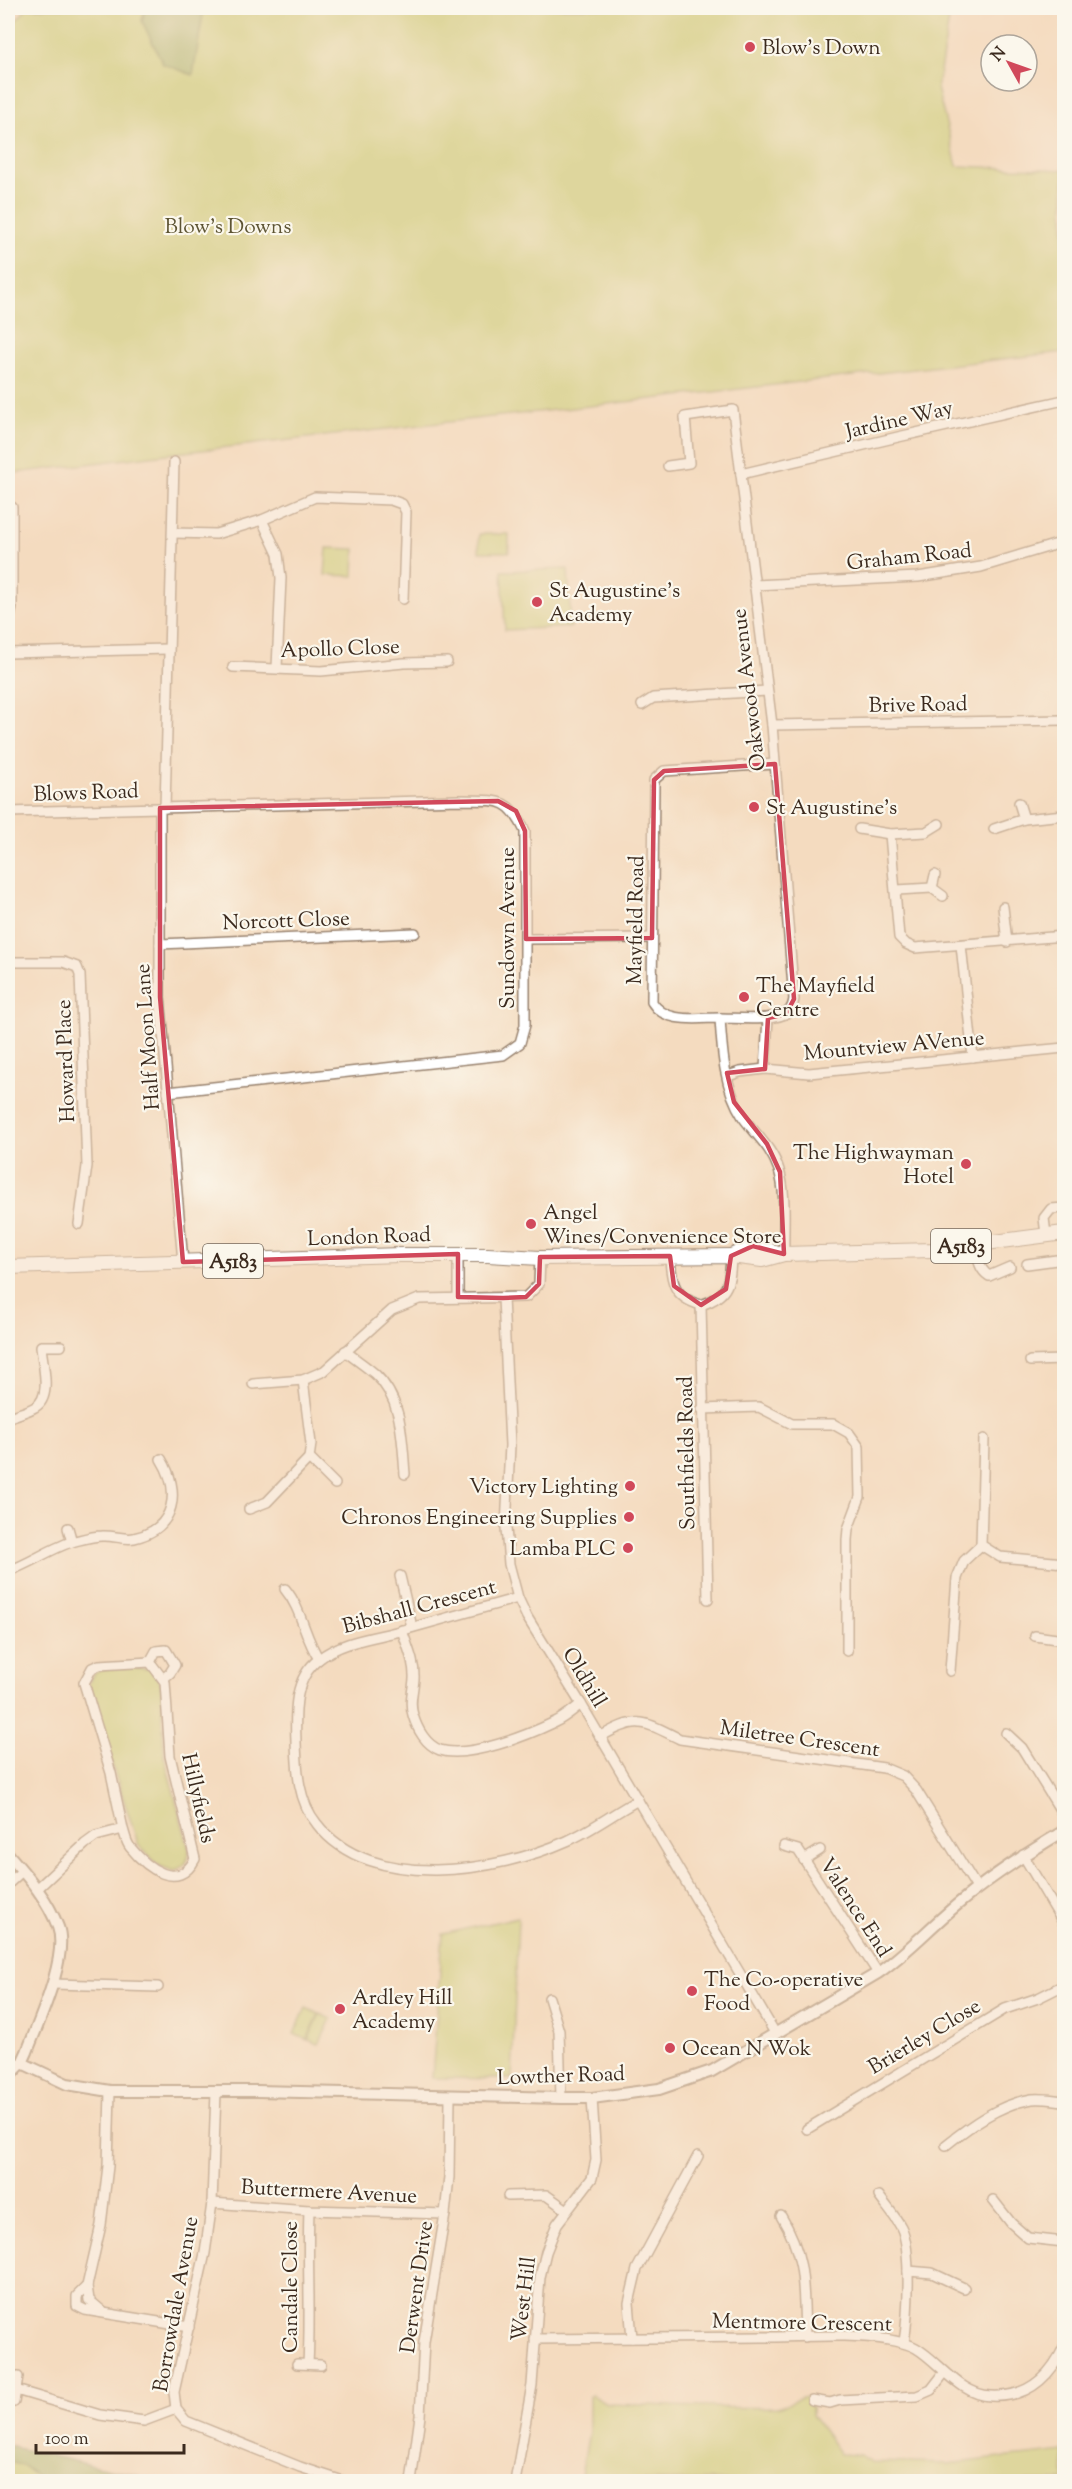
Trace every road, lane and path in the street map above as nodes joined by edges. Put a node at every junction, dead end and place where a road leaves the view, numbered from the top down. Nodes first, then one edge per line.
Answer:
1 (1065, 400) edge
2 (174, 462) dead end
3 (668, 466) dead end
4 (741, 474) junction
5 (12, 507) dead end
6 (262, 520) junction
7 (173, 533) junction
8 (1065, 542) edge
9 (754, 585) junction
10 (403, 599) dead end
11 (8, 625) edge
12 (168, 649) junction
13 (8, 653) edge
14 (447, 662) dead end
15 (233, 667) dead end
16 (277, 669) junction
17 (767, 691) junction
18 (642, 705) dead end
19 (1065, 720) edge
20 (772, 725) junction
21 (776, 764) junction
22 (1019, 803) dead end
23 (162, 808) junction
24 (8, 812) edge
25 (1065, 815) edge
26 (1024, 819) junction
27 (939, 824) dead end
28 (859, 829) dead end
29 (994, 829) dead end
30 (890, 834) junction
31 (935, 875) dead end
32 (932, 888) junction
33 (897, 890) junction
34 (943, 896) dead end
35 (1003, 908) dead end
36 (415, 933) dead end
37 (1065, 936) edge
38 (652, 938) junction
39 (526, 939) junction
40 (1007, 942) junction
41 (160, 944) junction
42 (961, 945) junction
43 (8, 962) edge
44 (720, 1018) junction
45 (768, 1018) junction
46 (1065, 1048) edge
47 (973, 1057) junction
48 (765, 1069) junction
49 (728, 1076) junction
50 (168, 1092) junction
51 (1065, 1208) edge
52 (79, 1224) dead end
53 (1065, 1233) edge
54 (1046, 1235) junction
55 (976, 1245) junction
56 (458, 1254) junction
57 (784, 1254) junction
58 (731, 1256) junction
59 (670, 1257) junction
60 (540, 1258) junction
61 (1065, 1259) edge
62 (183, 1262) junction
63 (1027, 1264) dead end
64 (8, 1267) edge
65 (1010, 1267) dead end
66 (458, 1297) junction
67 (503, 1298) junction
68 (701, 1305) junction
69 (61, 1346) dead end
70 (345, 1351) junction
71 (1065, 1360) edge
72 (1030, 1361) dead end
73 (303, 1380) junction
74 (253, 1384) dead end
75 (702, 1409) junction
76 (8, 1418) edge
77 (984, 1439) dead end
78 (309, 1458) junction
79 (162, 1459) dead end
80 (405, 1474) dead end
81 (335, 1484) dead end
82 (249, 1509) dead end
83 (68, 1528) dead end
84 (72, 1542) junction
85 (981, 1545) junction
86 (1065, 1563) edge
87 (8, 1571) edge
88 (400, 1576) dead end
89 (285, 1589) dead end
90 (518, 1598) junction
91 (708, 1599) dead end
92 (412, 1627) junction
93 (402, 1630) junction
94 (1035, 1636) dead end
95 (1065, 1640) edge
96 (846, 1651) dead end
97 (319, 1659) junction
98 (150, 1662) junction
99 (950, 1671) dead end
100 (164, 1677) junction
101 (581, 1704) junction
102 (1006, 1733) dead end
103 (600, 1737) junction
104 (638, 1800) junction
105 (1065, 1816) edge
106 (123, 1829) junction
107 (1065, 1831) edge
108 (784, 1846) dead end
109 (820, 1850) dead end
110 (8, 1854) edge
111 (1023, 1855) junction
112 (804, 1860) junction
113 (22, 1871) junction
114 (8, 1884) edge
115 (38, 1887) junction
116 (977, 1888) junction
117 (1065, 1924) edge
118 (878, 1973) junction
119 (52, 1984) junction
120 (1065, 1985) edge
121 (158, 1987) dead end
122 (549, 1998) dead end
123 (775, 2034) junction
124 (22, 2063) junction
125 (8, 2077) edge
126 (110, 2091) junction
127 (216, 2092) junction
128 (450, 2097) junction
129 (561, 2098) junction
130 (592, 2098) junction
131 (1065, 2101) edge
132 (807, 2129) dead end
133 (946, 2145) dead end
134 (698, 2156) dead end
135 (508, 2196) dead end
136 (879, 2196) dead end
137 (993, 2200) dead end
138 (212, 2203) junction
139 (309, 2210) junction
140 (567, 2210) junction
141 (445, 2214) junction
142 (781, 2216) dead end
143 (1065, 2242) edge
144 (908, 2271) junction
145 (964, 2288) dead end
146 (189, 2327) junction
147 (805, 2337) junction
148 (632, 2338) junction
149 (535, 2339) junction
150 (903, 2342) junction
151 (1065, 2347) edge
152 (297, 2364) dead end
153 (308, 2364) junction
154 (321, 2365) dead end
155 (945, 2372) junction
156 (18, 2378) dead end
157 (16, 2390) junction
158 (812, 2400) dead end
159 (14, 2402) dead end
160 (176, 2409) junction
161 (346, 2481) edge
162 (411, 2481) edge
163 (515, 2481) edge

1 - 4 street, Jardine Way
2 - 7 street, Half Moon Lane
3 - 4 street, Oakwood Avenue
4 - 9 street, Oakwood Avenue
5 - 11 street
6 - 7 street
6 - 10 street
6 - 16 street
7 - 12 street, Half Moon Lane
8 - 9 street, Graham Road
9 - 17 street, Oakwood Avenue
12 - 13 street
12 - 23 street, Half Moon Lane
14 - 16 street, Apollo Close
15 - 16 street, Apollo Close
17 - 18 street
17 - 20 street, Oakwood Avenue
19 - 20 street, Brive Road
20 - 21 street, Oakwood Avenue
21 - 38 street, Mayfield Road
21 - 45 street, Oakwood Avenue
22 - 26 street
23 - 24 street, Blows Road
23 - 39 street, Sundown Avenue
23 - 41 street, Half Moon Lane
25 - 26 street
26 - 29 street
27 - 30 street
28 - 30 street
30 - 33 street
31 - 32 street
32 - 33 street
32 - 34 street
33 - 42 street
35 - 40 street
36 - 41 street, Norcott Close
37 - 40 street
38 - 39 street
38 - 44 street, Mayfield Road
39 - 50 street, Sundown Avenue
40 - 42 street
41 - 50 street, Half Moon Lane
42 - 47 street
43 - 52 street, Howard Place
44 - 45 street, Oakwood Avenue
44 - 49 street
45 - 48 street
46 - 47 street, Mountview AVenue
47 - 48 street, Mountview AVenue
48 - 49 street, Mountview AVenue
49 - 57 street
50 - 62 street, Half Moon Lane
51 - 54 street
53 - 54 main road, London Road / A5183
54 - 55 main road, London Road / A5183
55 - 57 main road, London Road / A5183
55 - 65 street
56 - 60 main road, London Road / A5183
56 - 62 main road, London Road / A5183
56 - 66 street
57 - 58 main road, London Road / A5183
58 - 59 main road, London Road / A5183
58 - 68 street
59 - 60 main road, London Road / A5183
59 - 68 street
60 - 67 street
61 - 63 street
62 - 64 main road, London Road / A5183
66 - 67 street
66 - 70 street
67 - 90 street, Oldhill
68 - 75 street, Southfields Road
69 - 76 street
70 - 73 street
70 - 80 street
71 - 72 street
73 - 74 street
73 - 78 street
75 - 91 street, Southfields Road
75 - 96 street
77 - 85 street
78 - 81 street
78 - 82 street
79 - 84 street
83 - 84 street
84 - 87 street
85 - 86 street
85 - 99 street
88 - 92 street
89 - 97 street
90 - 92 street, Bibshall Crescent
90 - 101 street, Oldhill
92 - 93 street, Bibshall Crescent
93 - 97 street, Bibshall Crescent
93 - 101 street
94 - 95 street
97 - 104 street, Bibshall Crescent
98 - 100 street
98 - 100 street, Hillyfields
98 - 106 street, Hillyfields
100 - 106 street, Hillyfields
101 - 103 street, Oldhill
102 - 105 street
103 - 104 street, Oldhill
103 - 116 street, Miletree Crescent
104 - 123 street, Oldhill
106 - 115 street
107 - 111 street, Lowther Road
108 - 112 street, Valence End
109 - 112 street, Valence End
110 - 113 street
111 - 116 street, Lowther Road
111 - 117 street
112 - 118 street, Valence End
113 - 114 street
113 - 115 street
115 - 119 street
116 - 118 street, Lowther Road
118 - 123 street, Lowther Road
119 - 121 street
119 - 124 street
120 - 132 street, Brierley Close
122 - 129 street
123 - 130 street, Lowther Road
124 - 125 street
124 - 126 street, Lowther Road
126 - 127 street, Lowther Road
126 - 146 street
127 - 128 street, Lowther Road
127 - 138 street, Borrowdale Avenue
128 - 129 street, Lowther Road
128 - 141 street, Derwent Drive
129 - 130 street, Lowther Road
130 - 140 street, West Hill
131 - 133 street
134 - 148 street
135 - 140 street
136 - 144 street
137 - 143 street
138 - 139 street, Buttermere Avenue
138 - 146 street, Borrowdale Avenue
139 - 141 street, Buttermere Avenue
139 - 153 street, Candale Close
140 - 149 street, West Hill
141 - 162 street, Derwent Drive
142 - 147 street
144 - 145 street
144 - 150 street
146 - 160 street, Borrowdale Avenue
147 - 148 street, Mentmore Crescent
147 - 150 street, Mentmore Crescent
148 - 149 street, Mentmore Crescent
149 - 163 street, West Hill
150 - 155 street, Mentmore Crescent
151 - 155 street, Mentmore Crescent
152 - 153 street, Candale Close
153 - 154 street, Candale Close
155 - 158 street
156 - 157 street
157 - 159 street
157 - 160 street
160 - 161 street, Borrowdale Avenue

